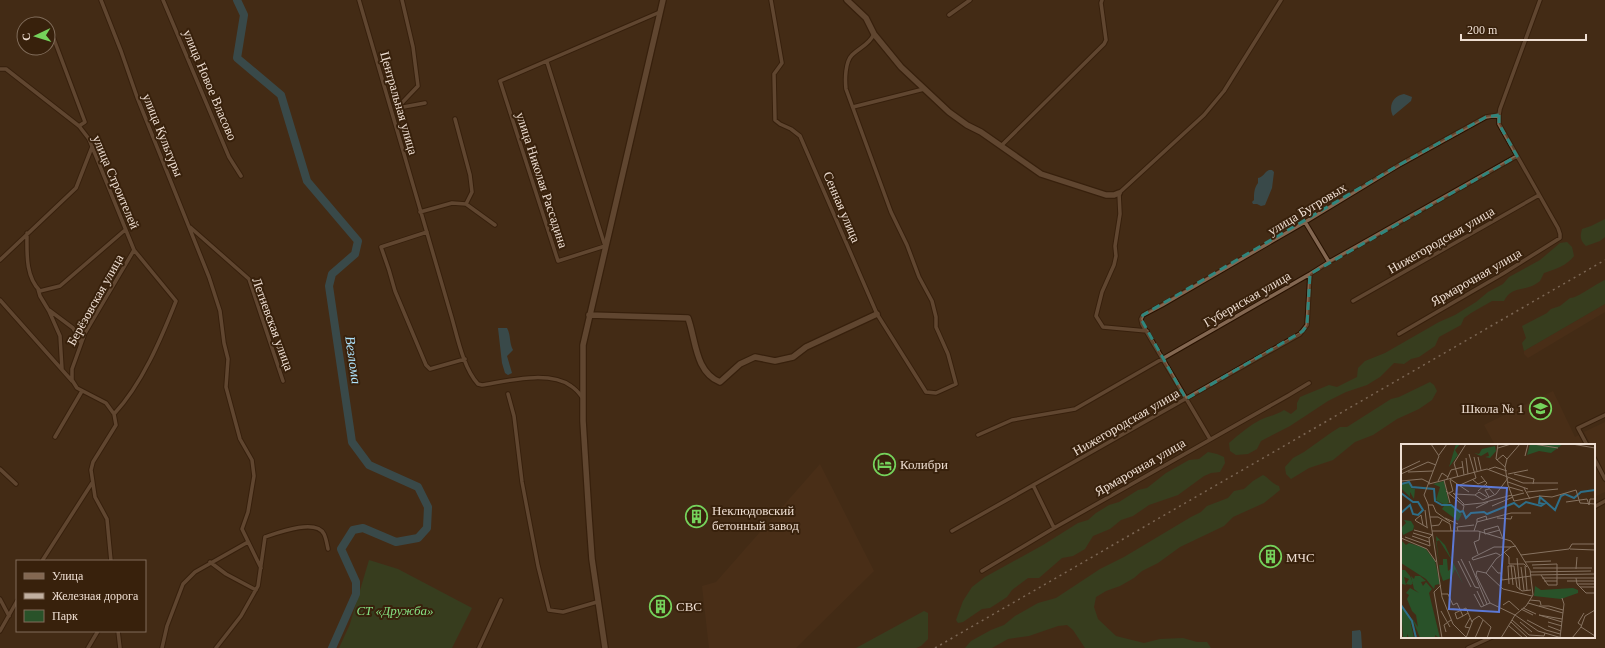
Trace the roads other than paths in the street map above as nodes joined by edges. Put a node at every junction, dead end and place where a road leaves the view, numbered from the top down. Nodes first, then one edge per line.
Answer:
1 (101, 0) edge
2 (163, 0) edge
3 (358, 0) edge
4 (402, 0) edge
5 (663, 0) edge
6 (771, 0) edge
7 (847, 0) edge
8 (851, 0) edge
9 (970, 0) edge
10 (1102, 0) edge
11 (1281, 0) edge
12 (1540, 0) edge
13 (856, 7) junction
14 (660, 12) junction
15 (949, 15) dead end
16 (874, 34) junction
17 (56, 45) edge
18 (547, 62) junction
19 (0, 68) edge
20 (924, 89) junction
21 (425, 103) dead end
22 (853, 107) junction
23 (396, 108) junction
24 (392, 112) junction
25 (1499, 115) junction
26 (455, 120) dead end
27 (79, 126) junction
28 (1002, 146) junction
29 (92, 147) junction
30 (1517, 156) junction
31 (241, 176) dead end
32 (1119, 193) junction
33 (1539, 195) junction
34 (466, 204) junction
35 (420, 212) junction
36 (1305, 222) junction
37 (496, 225) dead end
38 (189, 227) junction
39 (125, 230) junction
40 (427, 232) junction
41 (27, 233) junction
42 (134, 250) junction
43 (0, 260) edge
44 (1329, 262) junction
45 (1310, 274) junction
46 (38, 288) junction
47 (0, 300) edge
48 (1353, 301) dead end
49 (48, 309) junction
50 (877, 314) junction
51 (589, 315) junction
52 (1147, 331) junction
53 (1399, 334) dead end
54 (81, 343) junction
55 (465, 358) junction
56 (1163, 358) junction
57 (63, 370) junction
58 (283, 381) dead end
59 (1309, 382) dead end
60 (74, 383) junction
61 (82, 391) junction
62 (508, 394) dead end
63 (583, 398) junction
64 (1186, 399) junction
65 (114, 414) junction
66 (1605, 415) edge
67 (978, 435) dead end
68 (55, 437) dead end
69 (1210, 439) junction
70 (1586, 444) edge
71 (1595, 460) edge
72 (0, 470) edge
73 (1605, 479) edge
74 (92, 483) junction
75 (16, 484) dead end
76 (1033, 486) junction
77 (1605, 501) edge
78 (1595, 506) edge
79 (1054, 528) junction
80 (952, 532) dead end
81 (248, 542) junction
82 (251, 548) junction
83 (263, 549) junction
84 (328, 549) dead end
85 (43, 560) edge
86 (111, 560) edge
87 (210, 562) junction
88 (261, 568) junction
89 (982, 571) dead end
90 (256, 590) junction
91 (0, 599) edge
92 (501, 600) dead end
93 (597, 602) junction
94 (16, 603) edge
95 (8, 616) junction
96 (0, 631) edge
97 (97, 632) edge
98 (118, 632) edge
99 (1490, 638) edge
100 (88, 648) edge
101 (120, 648) edge
102 (162, 648) edge
103 (216, 648) edge
104 (478, 648) edge
105 (605, 648) edge
106 (1468, 648) edge

1 - 38 street, улица Культуры
2 - 31 street, улица Новое Власово
3 - 24 street, Центральная улица
4 - 23 street
5 - 14 street
6 - 50 street, Сенная улица
7 - 13 street
8 - 13 street
9 - 15 street
10 - 28 street
11 - 32 street
12 - 25 street
13 - 16 street
14 - 18 street, улица Николая Рассадина
14 - 51 street
16 - 20 street
16 - 22 street
17 - 27 street
18 - 18 street, улица Николая Рассадина
19 - 27 street, улица Строителей
20 - 22 street
20 - 28 street
21 - 23 street
22 - 50 street, Сенная улица
23 - 24 street
24 - 35 street, Центральная улица
25 - 30 street
25 - 36 street, улица Бугровых
26 - 34 street
27 - 29 street, улица Строителей
28 - 32 street
29 - 39 street, улица Строителей
29 - 41 street
30 - 33 street
30 - 44 street, Губернская улица
32 - 52 street
33 - 48 street, Нижегородская улица
33 - 53 street, Ярмарочная улица
34 - 35 street
34 - 37 street
35 - 40 street, Центральная улица
36 - 44 street
36 - 52 street, улица Бугровых
38 - 58 street, Летневская улица
38 - 81 street, улица Культуры
39 - 42 street, улица Строителей
39 - 46 street
40 - 55 street, Центральная улица
40 - 55 street
41 - 43 street
41 - 46 street
42 - 54 street, Берёзовская улица
42 - 65 street, улица Строителей
44 - 45 street, Губернская улица
45 - 56 street, Губернская улица
45 - 64 street, Нижегородская улица
46 - 49 street
47 - 57 street
49 - 54 street
49 - 57 street
50 - 51 street
51 - 63 street
52 - 56 street
54 - 60 street, Берёзовская улица
55 - 63 street, Центральная улица
56 - 64 street
56 - 67 street, Губернская улица
57 - 60 street
59 - 69 street, Ярмарочная улица
60 - 61 street
61 - 65 street
61 - 68 street
62 - 93 street
63 - 93 street
64 - 69 street
64 - 76 street, Нижегородская улица
65 - 74 street
66 - 70 street
69 - 79 street, Ярмарочная улица
71 - 73 street
72 - 75 street
74 - 85 street
74 - 86 street
76 - 79 street
76 - 80 street, Нижегородская улица
77 - 78 street
79 - 89 street, Ярмарочная улица
81 - 82 street, улица Культуры
81 - 87 street
82 - 83 street
82 - 88 street, улица Культуры
83 - 84 street
83 - 88 street
87 - 90 street
87 - 102 street
88 - 90 street
90 - 103 street
91 - 95 street
92 - 104 street
93 - 105 street
94 - 95 street
95 - 96 street
97 - 100 street
98 - 101 street
99 - 106 street

